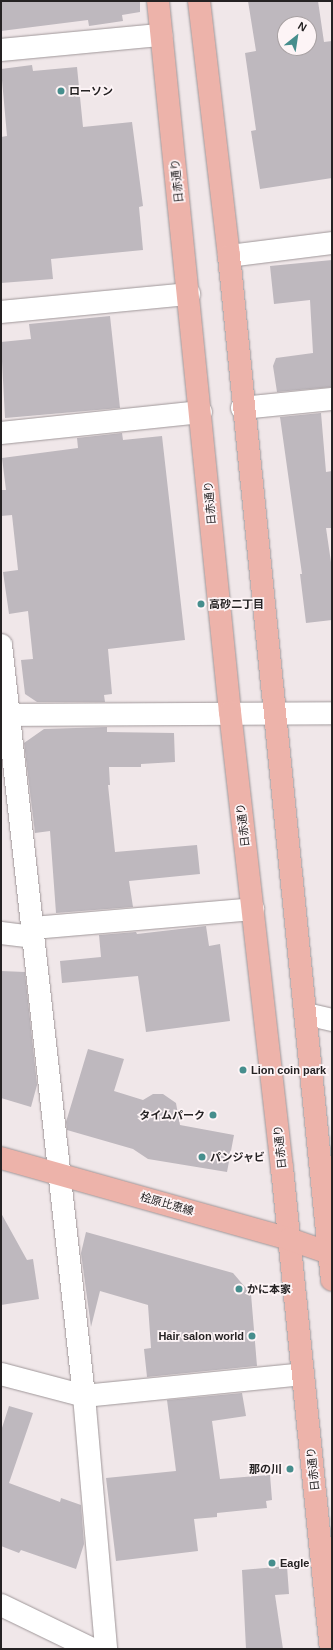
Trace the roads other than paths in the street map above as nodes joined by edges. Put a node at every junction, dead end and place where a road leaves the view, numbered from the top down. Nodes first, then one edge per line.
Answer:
1 (158, 1) edge
2 (199, 1) edge
3 (161, 35) junction
4 (1, 50) edge
5 (332, 243) edge
6 (229, 256) junction
7 (190, 294) junction
8 (1, 312) edge
9 (332, 399) edge
10 (242, 408) junction
11 (201, 412) junction
12 (1, 432) edge
13 (1, 645) edge
14 (230, 712) junction
15 (274, 714) junction
16 (332, 714) edge
17 (6, 715) edge
18 (253, 908) junction
19 (33, 932) junction
20 (1, 933) edge
21 (306, 1014) junction
22 (332, 1020) edge
23 (1, 1158) edge
24 (57, 1174) junction
25 (289, 1239) junction
26 (331, 1254) edge
27 (332, 1280) edge
28 (1, 1374) edge
29 (303, 1374) junction
30 (84, 1396) junction
31 (1, 1605) edge
32 (92, 1649) edge
33 (106, 1649) edge
34 (331, 1649) edge

1 - 3 main road, 日赤通り
2 - 6 main road
3 - 4 street
3 - 7 main road, 日赤通り
5 - 6 street
6 - 10 main road
7 - 8 street
7 - 11 main road, 日赤通り
9 - 10 street
10 - 15 main road
11 - 12 street
11 - 14 main road, 日赤通り
13 - 17 street
14 - 15 street
14 - 17 street
14 - 18 main road, 日赤通り
15 - 16 street
15 - 21 main road
17 - 19 street
18 - 19 street
18 - 25 main road, 日赤通り
19 - 20 street
19 - 24 street
21 - 22 street
21 - 26 main road
23 - 24 main road, 桧原比恵線
24 - 25 main road, 桧原比恵線
24 - 30 street
25 - 26 main road, 桧原比恵線
25 - 29 main road, 日赤通り
26 - 27 main road
28 - 30 street
29 - 30 street
29 - 34 main road, 日赤通り
30 - 33 street
31 - 32 street

